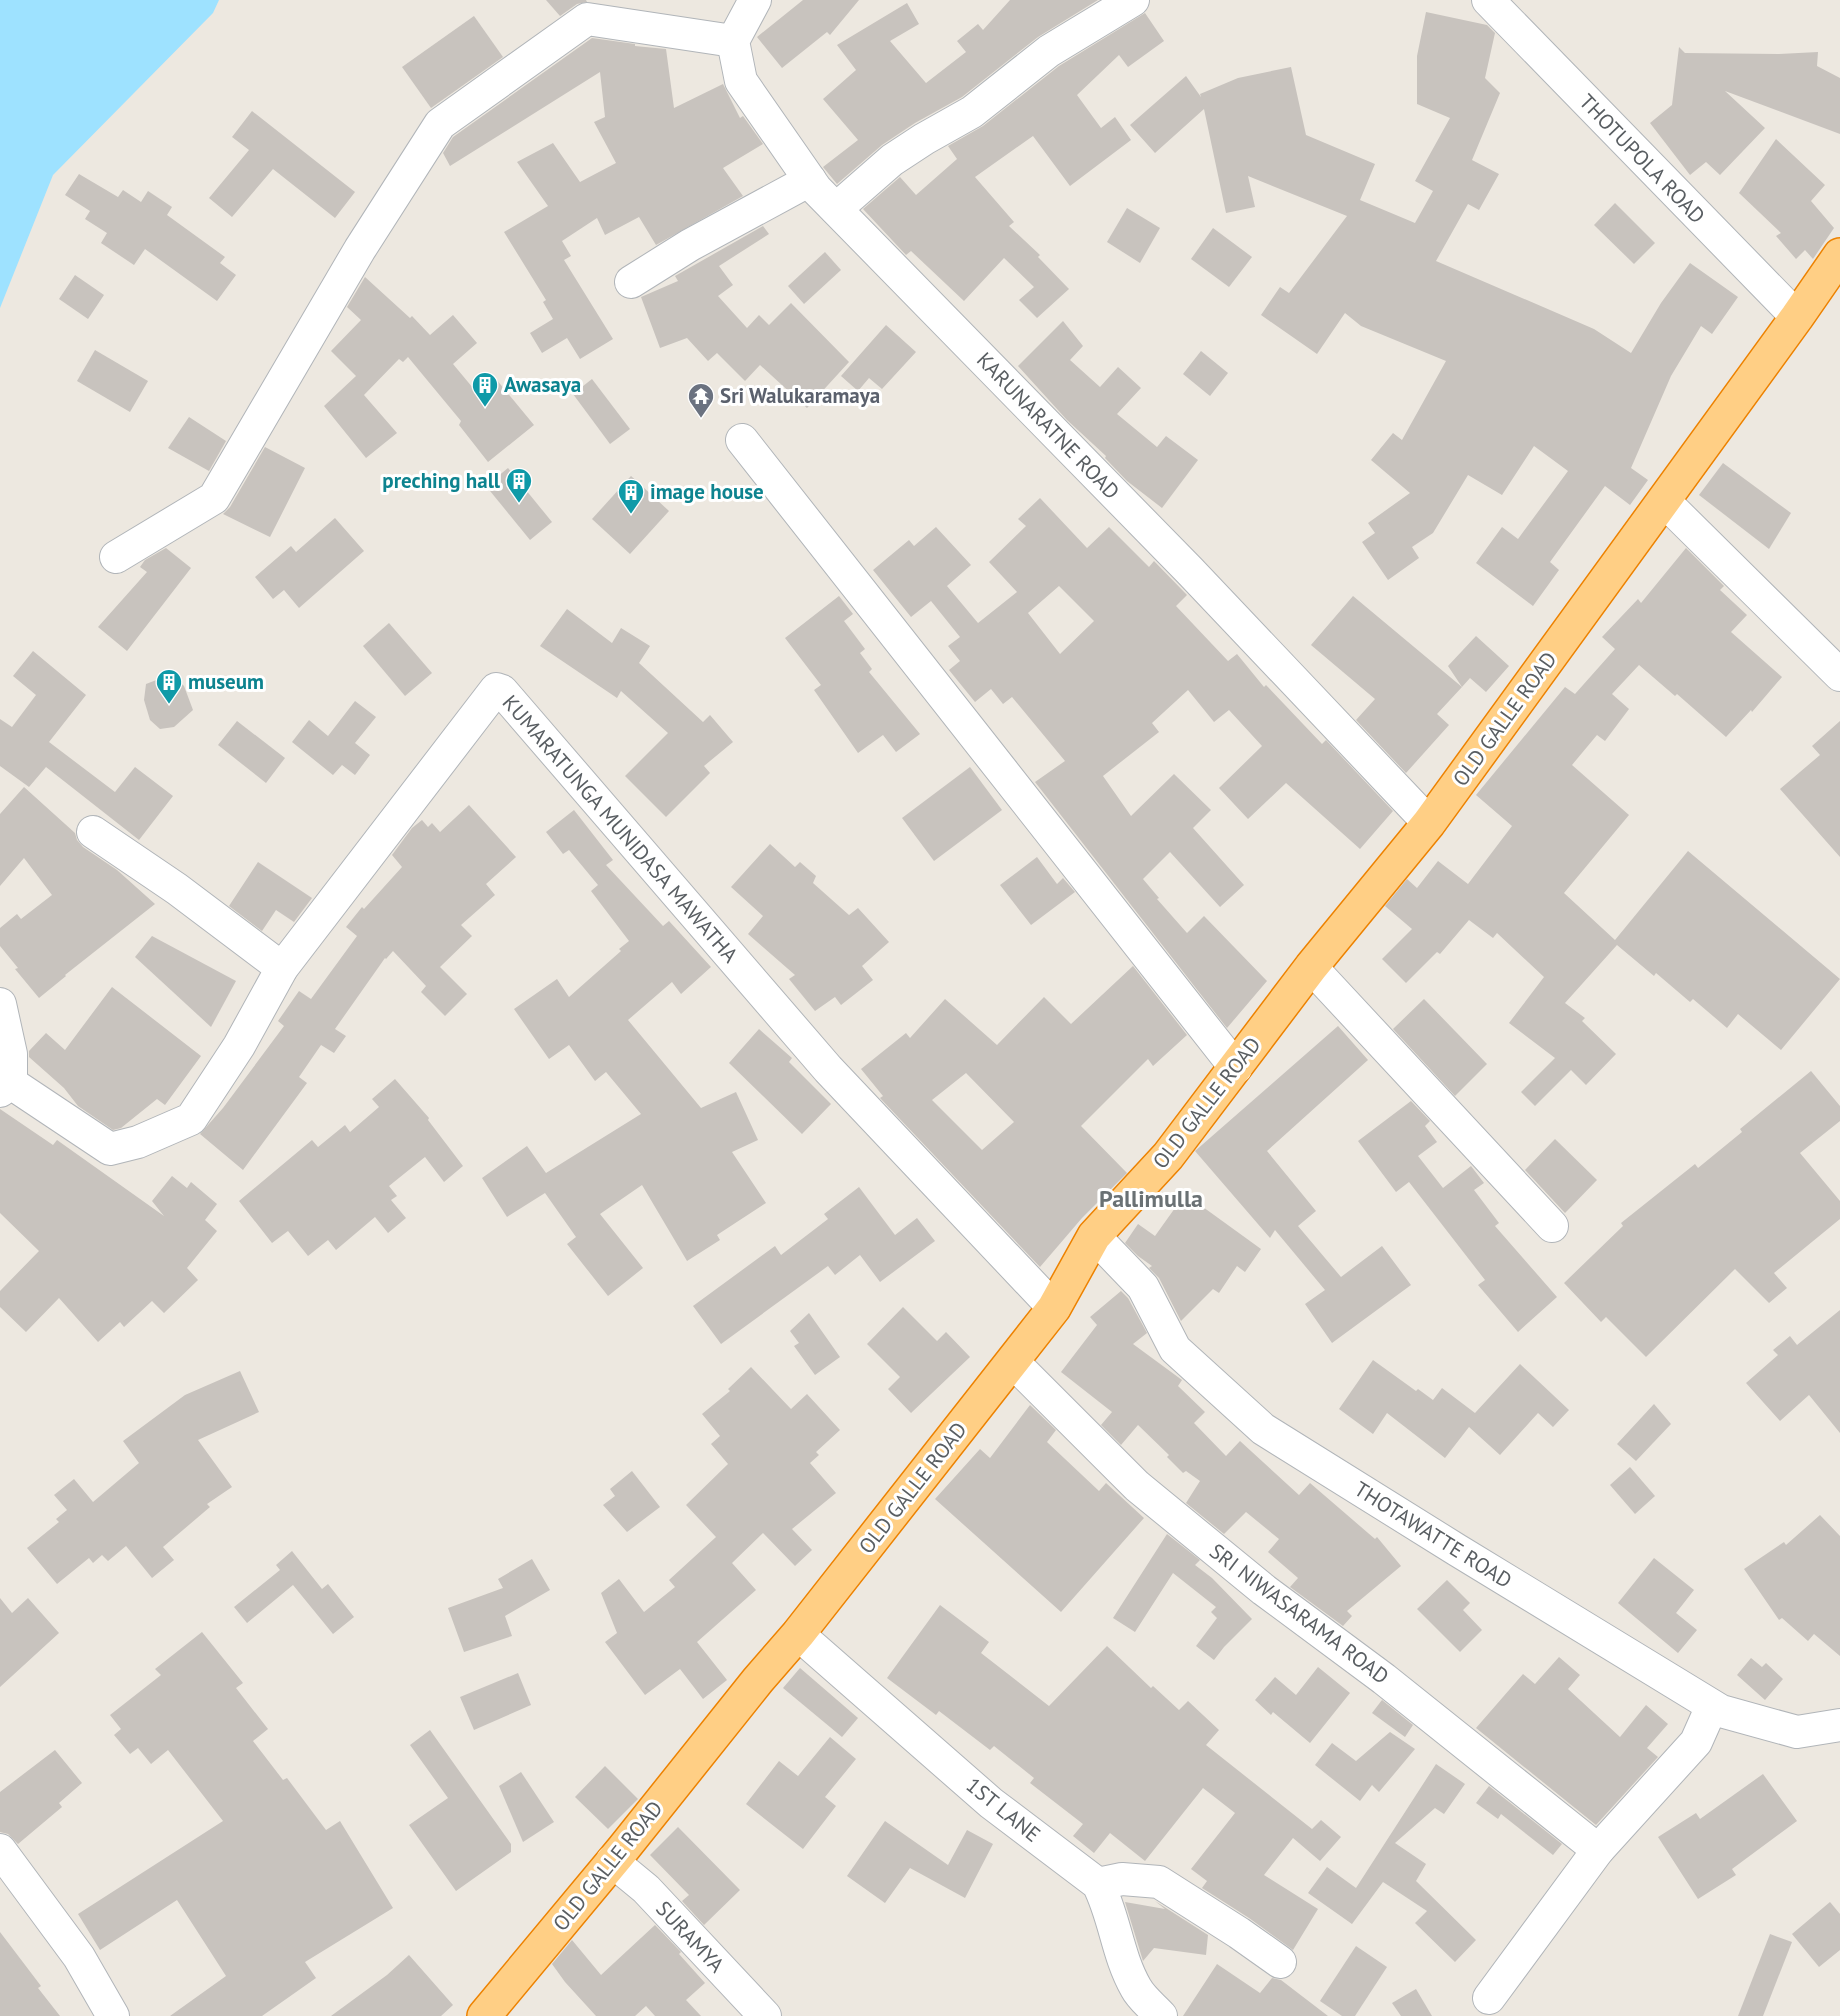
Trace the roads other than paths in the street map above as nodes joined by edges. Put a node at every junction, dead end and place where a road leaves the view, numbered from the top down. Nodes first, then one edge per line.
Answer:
1 (755, 0) edge
2 (1133, 0) edge
3 (1488, 0) edge
4 (733, 41) junction
5 (810, 180) junction
6 (836, 209) junction
7 (1840, 255) edge
8 (631, 282) dead end
9 (1797, 317) junction
10 (742, 440) dead end
11 (1664, 501) junction
12 (116, 557) dead end
13 (1840, 675) edge
14 (1429, 823) junction
15 (93, 832) dead end
16 (1311, 967) junction
17 (282, 969) junction
18 (0, 1004) edge
19 (1236, 1068) junction
20 (5, 1087) edge
21 (1552, 1226) dead end
22 (1094, 1236) junction
23 (1053, 1308) junction
24 (1013, 1362) junction
25 (798, 1634) junction
26 (1712, 1706) junction
27 (1840, 1725) edge
28 (0, 1850) edge
29 (1598, 1850) junction
30 (612, 1861) junction
31 (1098, 1884) junction
32 (1280, 1962) dead end
33 (1489, 1998) dead end
34 (113, 2016) edge
35 (484, 2016) edge
36 (765, 2016) edge
37 (1161, 2016) edge

1 - 4 street
2 - 6 street
3 - 9 street, THOTUPOLA ROAD
4 - 5 street, KARUNARATNE ROAD
4 - 12 street
5 - 6 street, KARUNARATNE ROAD
5 - 8 street
6 - 14 street, KARUNARATNE ROAD
7 - 9 highway, OLD GALLE ROAD
9 - 11 highway, OLD GALLE ROAD
10 - 19 street
11 - 13 street
11 - 14 highway, OLD GALLE ROAD
14 - 16 highway, OLD GALLE ROAD
15 - 17 street
16 - 19 highway, OLD GALLE ROAD
16 - 21 street
17 - 20 street, KUMARATUNGA MUNIDASA MAWATHA
17 - 23 street, KUMARATUNGA MUNIDASA MAWATHA
18 - 20 street
19 - 22 highway, OLD GALLE ROAD
22 - 23 highway, OLD GALLE ROAD
22 - 26 street, THOTAWATTE ROAD
23 - 24 highway, OLD GALLE ROAD
24 - 25 highway, OLD GALLE ROAD
24 - 29 street, SRI NIWASARAMA ROAD
25 - 30 highway, OLD GALLE ROAD
25 - 31 street, 1ST LANE
26 - 27 street, THOTAWATTE ROAD
26 - 29 street
28 - 34 street
29 - 33 street
30 - 35 highway, OLD GALLE ROAD
30 - 36 street, SURAMYA
31 - 32 street
31 - 37 street, 1ST LANE

